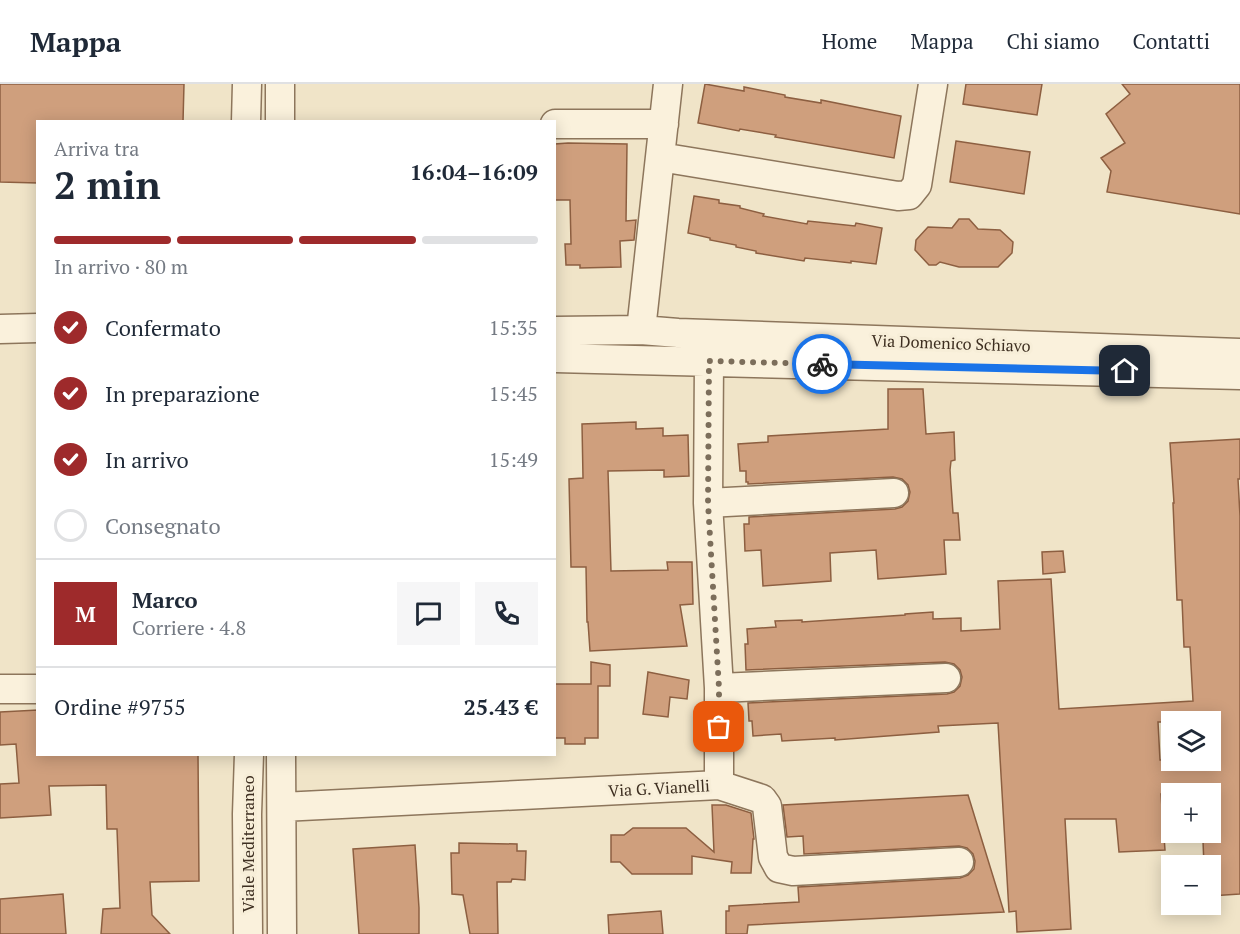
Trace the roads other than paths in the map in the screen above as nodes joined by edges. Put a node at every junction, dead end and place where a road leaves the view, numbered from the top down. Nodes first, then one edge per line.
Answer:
1 (247, 84) edge
2 (280, 84) edge
3 (668, 84) edge
4 (933, 84) edge
5 (246, 120) edge
6 (280, 120) edge
7 (556, 124) edge
8 (664, 124) junction
9 (660, 157) junction
10 (36, 328) edge
11 (0, 329) edge
12 (641, 330) junction
13 (556, 331) edge
14 (1240, 353) edge
15 (556, 358) edge
16 (709, 361) junction
17 (1240, 375) edge
18 (894, 493) dead end
19 (708, 503) junction
20 (946, 678) dead end
21 (719, 688) junction
22 (0, 689) edge
23 (36, 689) edge
24 (249, 756) edge
25 (281, 756) edge
26 (720, 785) junction
27 (282, 807) junction
28 (959, 862) dead end
29 (248, 934) edge
30 (282, 934) edge

1 - 5 street
2 - 6 street
3 - 8 street
4 - 9 street
7 - 8 street
8 - 9 street
9 - 12 street
10 - 11 street
12 - 13 street, Via Domenico Schiavo
12 - 14 street, Via Domenico Schiavo
15 - 16 street, Via Domenico Schiavo
16 - 17 street, Via Domenico Schiavo
16 - 19 street, Via G. Vianelli
18 - 19 street
19 - 21 street, Via G. Vianelli
20 - 21 street
21 - 26 street, Via G. Vianelli
22 - 23 street
24 - 29 street, Viale Mediterraneo
25 - 27 street, Viale Mediterraneo
26 - 27 street, Via G. Vianelli
26 - 28 street
27 - 30 street, Viale Mediterraneo

